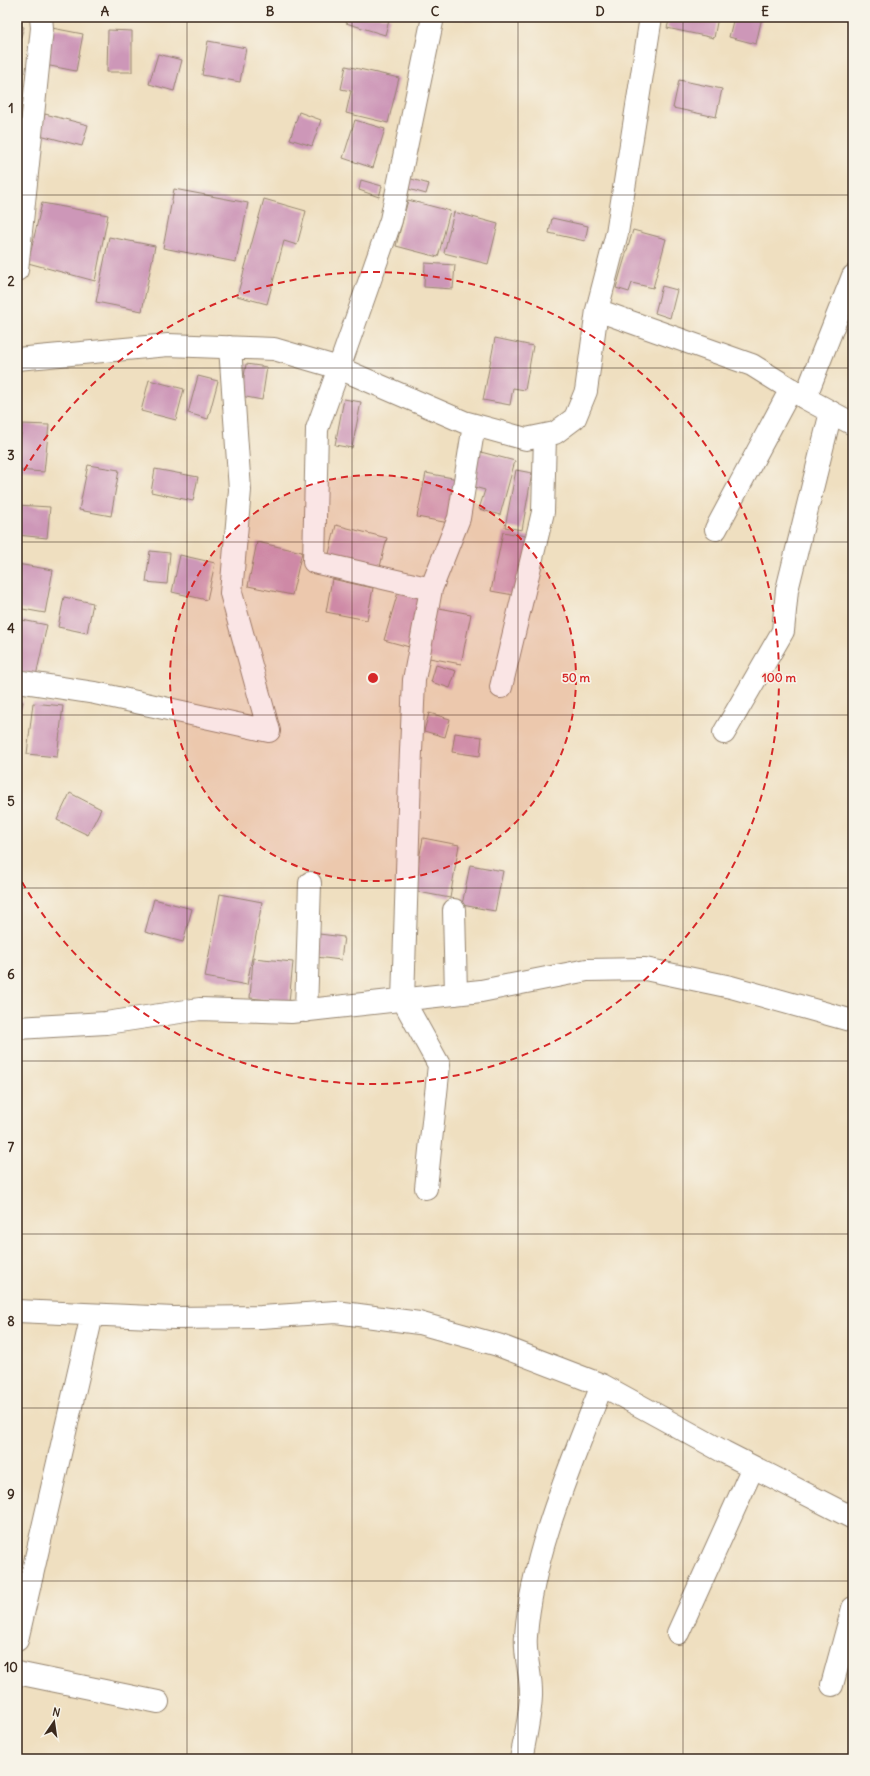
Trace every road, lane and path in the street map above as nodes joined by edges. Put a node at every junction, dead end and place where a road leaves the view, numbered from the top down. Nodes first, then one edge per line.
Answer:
1 (41, 17) edge
2 (433, 17) edge
3 (652, 17) edge
4 (17, 270) edge
5 (853, 276) edge
6 (597, 310) junction
7 (230, 348) junction
8 (17, 360) edge
9 (338, 368) junction
10 (798, 394) junction
11 (831, 412) junction
12 (853, 424) edge
13 (474, 425) junction
14 (545, 436) junction
15 (716, 529) dead end
16 (431, 588) junction
17 (17, 681) edge
18 (501, 687) dead end
19 (724, 733) dead end
20 (310, 883) dead end
21 (454, 910) dead end
22 (456, 994) junction
23 (403, 1000) junction
24 (306, 1011) junction
25 (853, 1021) edge
26 (17, 1028) edge
27 (426, 1188) dead end
28 (17, 1311) edge
29 (92, 1315) junction
30 (602, 1385) junction
31 (753, 1467) junction
32 (853, 1518) edge
33 (853, 1608) edge
34 (678, 1633) dead end
35 (17, 1640) edge
36 (17, 1673) edge
37 (832, 1685) dead end
38 (158, 1702) dead end
39 (522, 1759) edge

1 - 4 street
2 - 9 street
3 - 6 street
5 - 10 street
6 - 10 street
6 - 14 street
7 - 8 street
7 - 9 street
7 - 17 street
9 - 13 street
9 - 16 street
10 - 11 street
10 - 15 street
11 - 12 street
11 - 19 street
13 - 14 street
13 - 16 street
14 - 18 street
16 - 23 street
20 - 24 street
21 - 22 street
22 - 23 street
22 - 25 street
23 - 24 street
23 - 27 street
24 - 26 street
28 - 29 street
29 - 30 street
29 - 35 street
30 - 31 street
30 - 39 street
31 - 32 street
31 - 34 street
33 - 37 street
36 - 38 street

